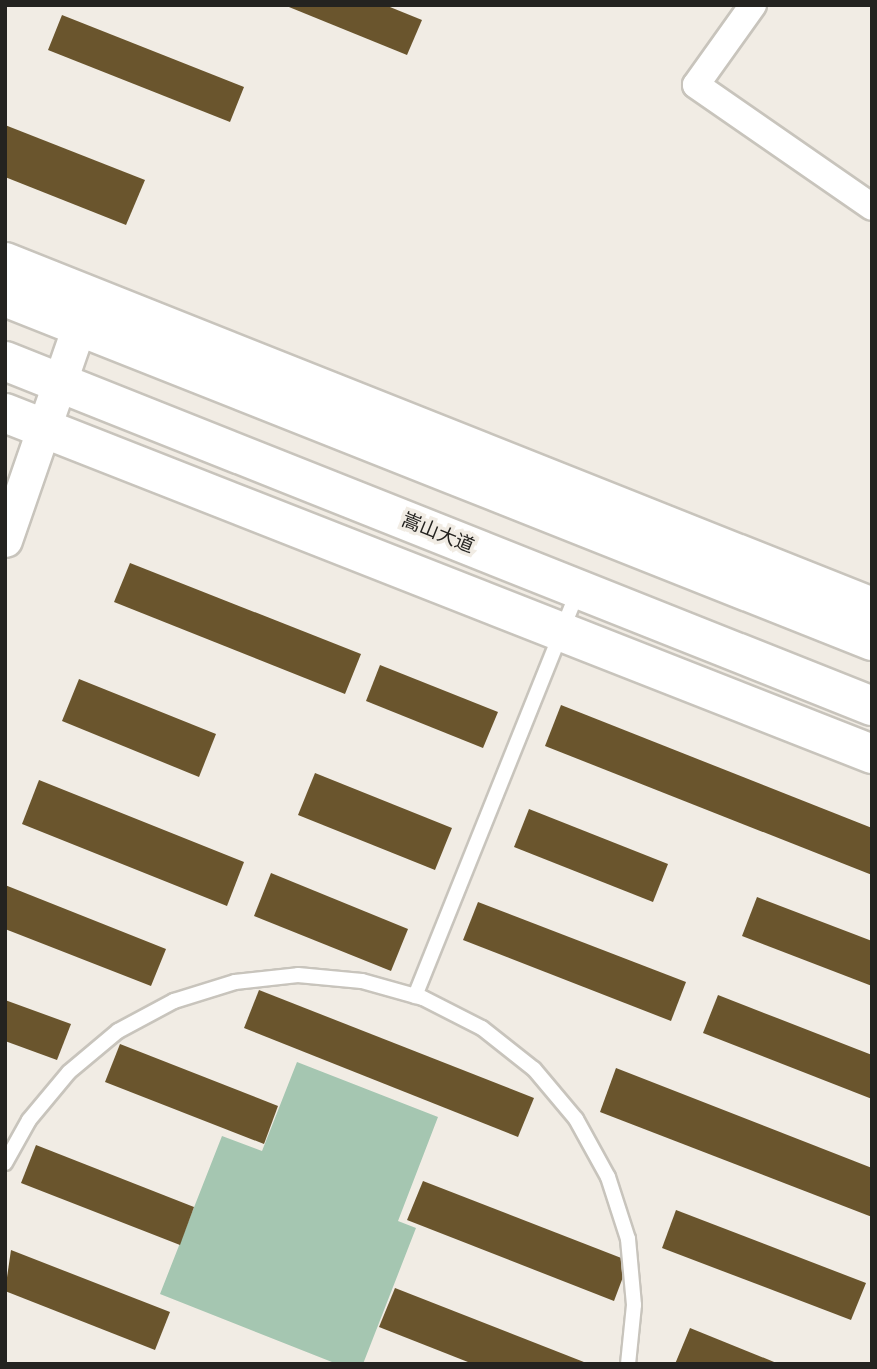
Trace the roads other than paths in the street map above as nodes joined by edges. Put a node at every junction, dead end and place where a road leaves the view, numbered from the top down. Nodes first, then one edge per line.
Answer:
1 (752, 5) edge
2 (872, 206) edge
3 (5, 262) edge
4 (5, 298) edge
5 (79, 326) junction
6 (5, 361) edge
7 (63, 384) junction
8 (5, 413) edge
9 (47, 429) junction
10 (5, 540) edge
11 (579, 589) junction
12 (872, 607) edge
13 (562, 632) junction
14 (872, 641) edge
15 (872, 706) edge
16 (872, 754) edge
17 (415, 996) junction
18 (5, 1163) edge
19 (628, 1364) edge

1 - 2 street
3 - 12 main road
4 - 5 main road
5 - 7 street
5 - 14 main road
6 - 7 main road, 嵩山大道
7 - 9 street
7 - 11 main road, 嵩山大道
8 - 9 main road
9 - 10 street
9 - 13 main road
11 - 13 lane
11 - 15 main road, 嵩山大道
13 - 16 main road
13 - 17 lane
17 - 18 lane
17 - 19 lane

